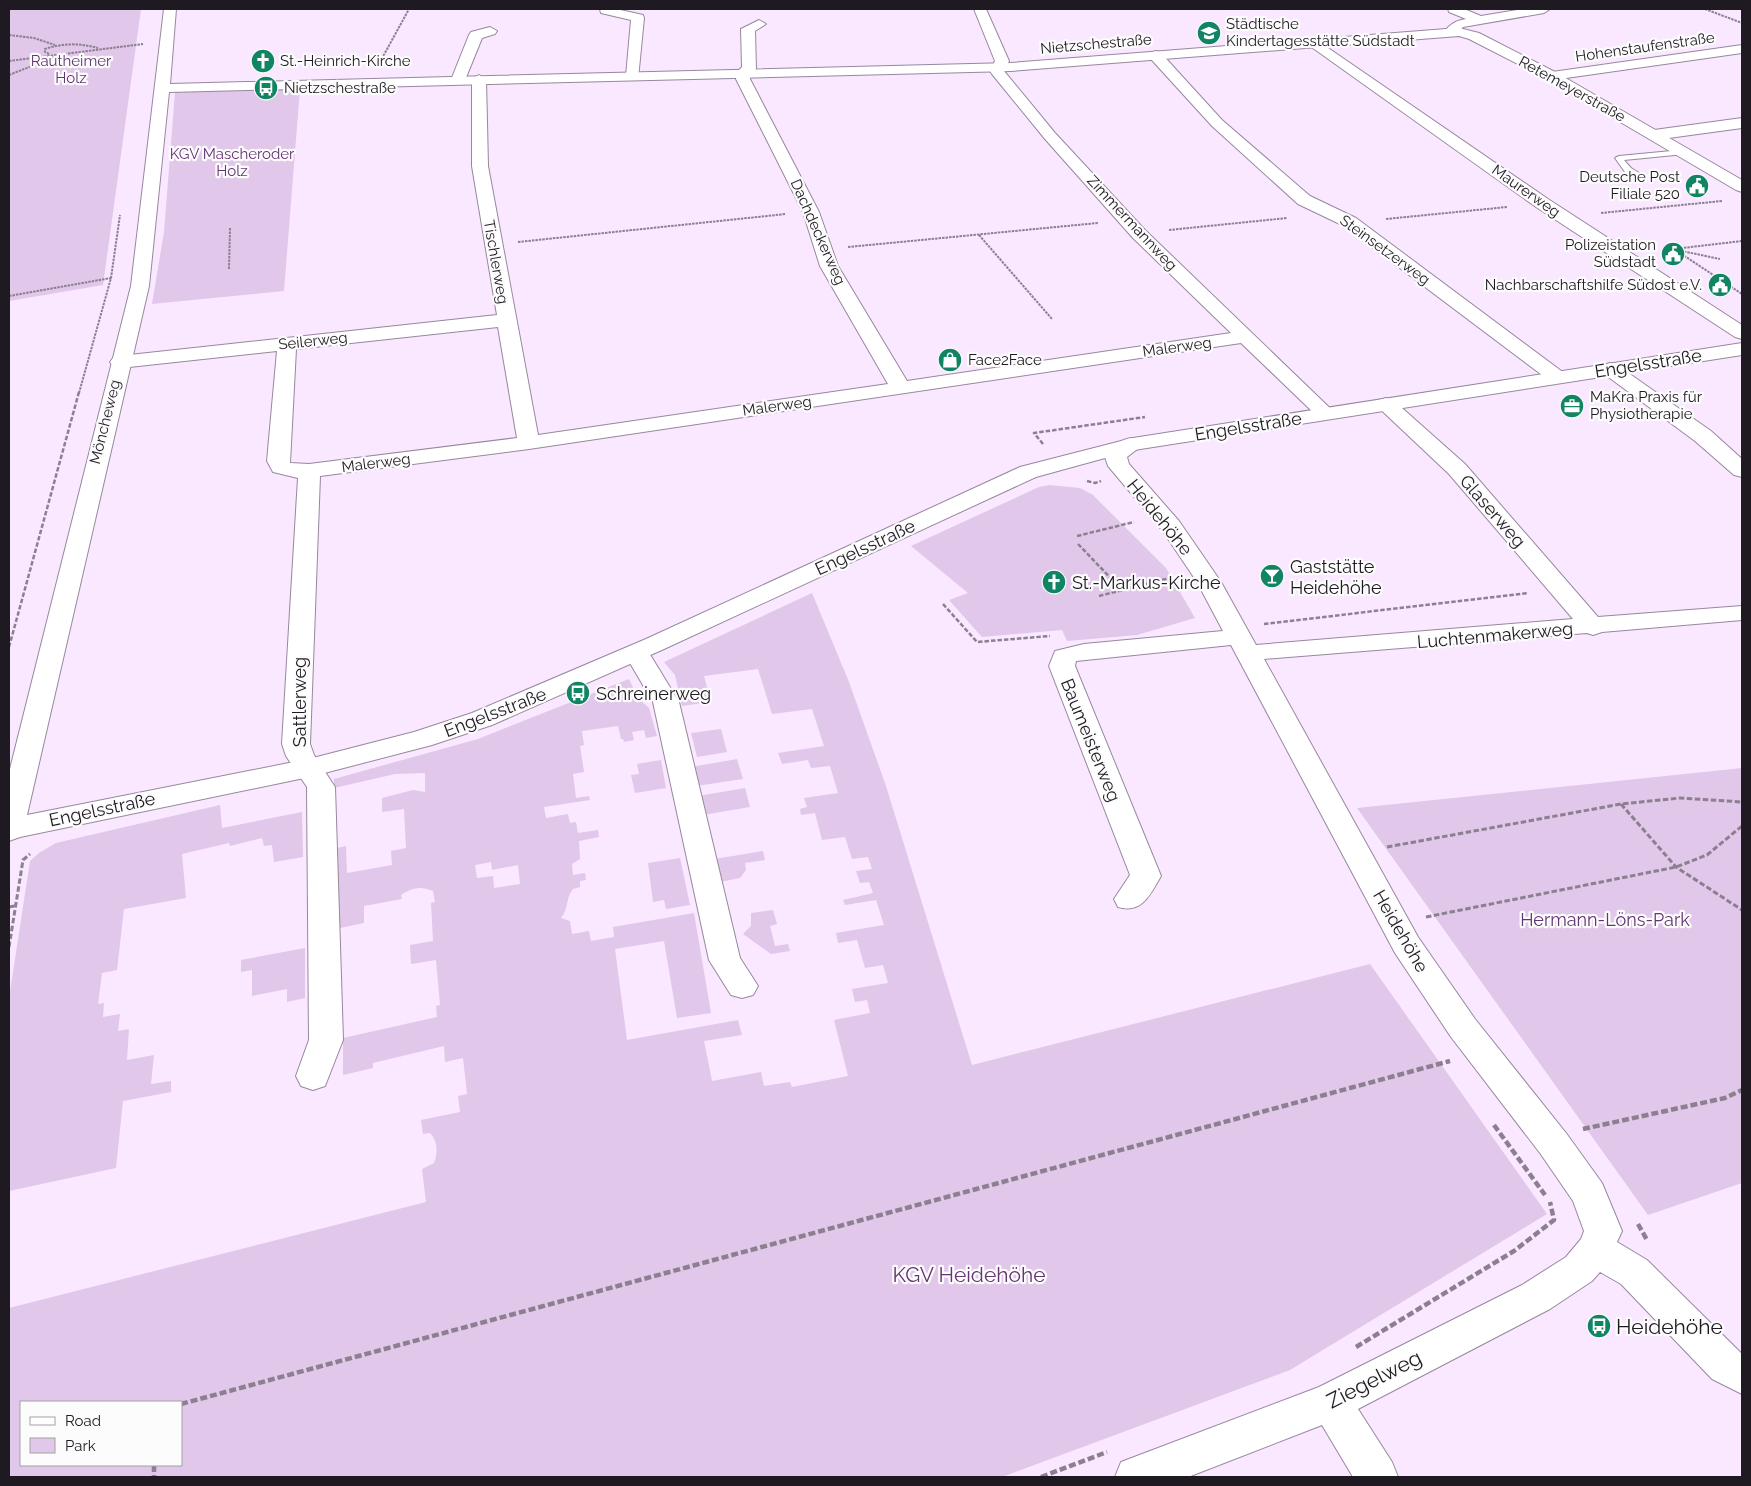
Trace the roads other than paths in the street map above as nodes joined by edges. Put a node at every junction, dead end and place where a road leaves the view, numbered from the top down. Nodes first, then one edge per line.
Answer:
1 (170, 9) edge
2 (980, 9) edge
3 (1454, 9) edge
4 (1544, 9) edge
5 (606, 10) dead end
6 (1480, 20) junction
7 (760, 24) dead end
8 (490, 30) dead end
9 (1450, 32) junction
10 (1315, 42) junction
11 (1742, 49) edge
12 (1155, 55) junction
13 (998, 67) junction
14 (743, 73) junction
15 (633, 76) junction
16 (1552, 76) junction
17 (480, 79) junction
18 (458, 80) junction
19 (162, 88) junction
20 (1742, 123) edge
21 (1654, 135) junction
22 (1682, 152) junction
23 (1641, 178) dead end
24 (1742, 187) edge
25 (506, 320) junction
26 (1742, 333) edge
27 (1244, 337) junction
28 (287, 344) junction
29 (1742, 349) edge
30 (120, 362) junction
31 (1610, 369) junction
32 (1557, 377) junction
33 (901, 388) junction
34 (1386, 404) junction
35 (1325, 413) junction
36 (528, 443) junction
37 (1133, 444) junction
38 (1742, 470) edge
39 (309, 471) junction
40 (1742, 613) edge
41 (1593, 627) junction
42 (1250, 638) junction
43 (637, 653) junction
44 (309, 768) junction
45 (9, 830) edge
46 (1129, 899) dead end
47 (742, 986) dead end
48 (313, 1076) dead end
49 (1596, 1249) junction
50 (1742, 1375) edge
51 (1331, 1402) junction
52 (1136, 1477) edge
53 (1377, 1477) edge

1 - 19 street, Möncheweg
2 - 13 street, Zimmermannweg
3 - 6 street
4 - 6 street
5 - 15 street
6 - 9 street
7 - 14 street
8 - 18 street
9 - 10 street, Nietzschestraße
9 - 16 street, Retemeyerstraße
10 - 12 street, Nietzschestraße
10 - 26 street, Maurerweg
11 - 16 street, Hohenstaufenstraße
12 - 13 street, Nietzschestraße
12 - 32 street, Steinsetzerweg
13 - 14 street, Nietzschestraße
13 - 27 street, Zimmermannweg
14 - 15 street, Nietzschestraße
14 - 33 street, Dachdeckerweg
15 - 17 street, Nietzschestraße
16 - 21 street, Retemeyerstraße
17 - 18 street, Nietzschestraße
17 - 25 street, Tischlerweg
18 - 19 street, Nietzschestraße
19 - 30 street, Möncheweg
20 - 21 street
21 - 22 street, Retemeyerstraße
22 - 23 lane
22 - 24 street, Retemeyerstraße
25 - 28 street, Seilerweg
25 - 36 street, Tischlerweg
27 - 33 street, Malerweg
27 - 35 street, Zimmermannweg
28 - 30 street, Seilerweg
28 - 39 street
29 - 31 street, Engelsstraße
30 - 45 street, Möncheweg
31 - 32 street, Engelsstraße
31 - 38 street
32 - 34 street, Engelsstraße
33 - 36 street, Malerweg
34 - 35 street, Engelsstraße
34 - 41 street, Glaserweg
35 - 37 street, Engelsstraße
36 - 39 street, Malerweg
37 - 42 street, Heidehöhe
37 - 43 street, Engelsstraße
39 - 44 street, Sattlerweg
40 - 41 street, Luchtenmakerweg
41 - 42 street, Luchtenmakerweg
42 - 46 street, Baumeisterweg
42 - 49 street, Heidehöhe
43 - 44 street, Engelsstraße
43 - 47 street
44 - 45 street, Engelsstraße
44 - 48 street, Sattlerweg
49 - 50 street
49 - 51 street, Ziegelweg
51 - 52 street, Ziegelweg
51 - 53 street

